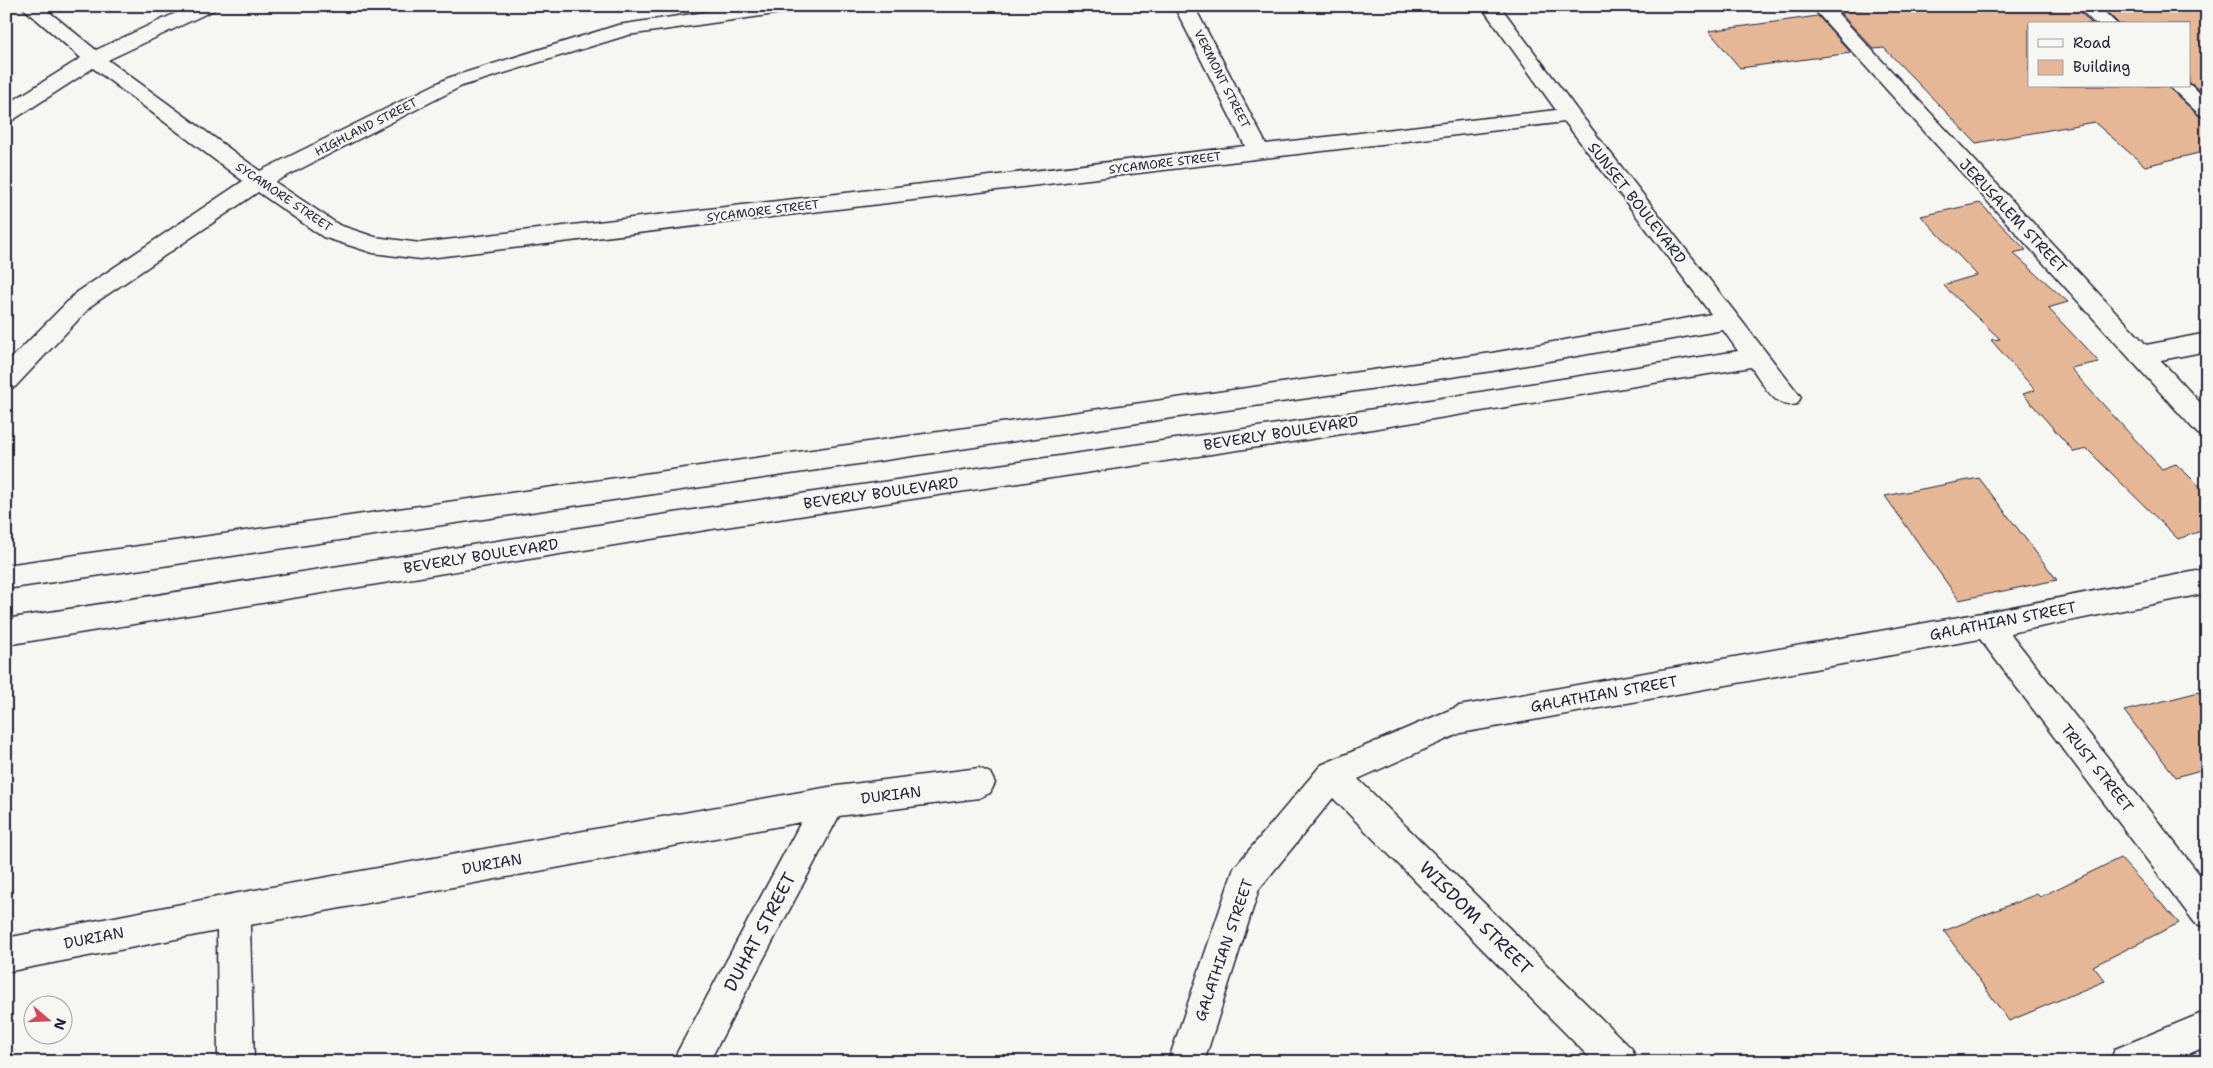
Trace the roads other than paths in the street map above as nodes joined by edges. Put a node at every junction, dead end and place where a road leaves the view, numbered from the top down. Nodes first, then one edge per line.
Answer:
1 (30, 6) edge
2 (206, 6) edge
3 (789, 6) edge
4 (1184, 6) edge
5 (1490, 6) edge
6 (1820, 6) edge
7 (2086, 6) edge
8 (2105, 22) edge
9 (94, 59) junction
10 (2181, 88) edge
11 (2207, 110) edge
12 (6, 115) edge
13 (1570, 115) junction
14 (1259, 152) junction
15 (258, 181) junction
16 (1728, 320) junction
17 (2207, 342) edge
18 (2141, 355) junction
19 (1756, 357) junction
20 (6, 380) edge
21 (1788, 397) dead end
22 (2207, 427) edge
23 (6, 577) edge
24 (2207, 581) edge
25 (1987, 625) junction
26 (6, 632) edge
27 (1332, 775) junction
28 (979, 783) dead end
29 (830, 802) junction
30 (232, 911) junction
31 (2207, 911) edge
32 (6, 955) edge
33 (2207, 1028) edge
34 (236, 1062) edge
35 (690, 1062) edge
36 (1186, 1062) edge
37 (1619, 1062) edge
38 (2128, 1062) edge

1 - 9 street, SYCAMORE STREET
2 - 9 street
3 - 15 street, HIGHLAND STREET
4 - 14 street, VERMONT STREET
5 - 13 street, SUNSET BOULEVARD
6 - 18 street, JERUSALEM STREET
7 - 8 street
9 - 12 street
9 - 15 street, SYCAMORE STREET
10 - 11 street
13 - 14 street, SYCAMORE STREET
13 - 16 street, SUNSET BOULEVARD
14 - 15 street, SYCAMORE STREET
15 - 20 street, HIGHLAND STREET
16 - 19 street, SUNSET BOULEVARD
16 - 23 street
17 - 18 street
18 - 22 street, JERUSALEM STREET
19 - 21 street, SUNSET BOULEVARD
19 - 26 street, BEVERLY BOULEVARD
24 - 25 street, GALATHIAN STREET
25 - 27 street, GALATHIAN STREET
25 - 31 street, TRUST STREET
27 - 36 street, GALATHIAN STREET
27 - 37 street, WISDOM STREET
28 - 29 street, DURIAN
29 - 30 street, DURIAN
29 - 35 street, DUHAT STREET
30 - 32 street, DURIAN
30 - 34 street
33 - 38 street

